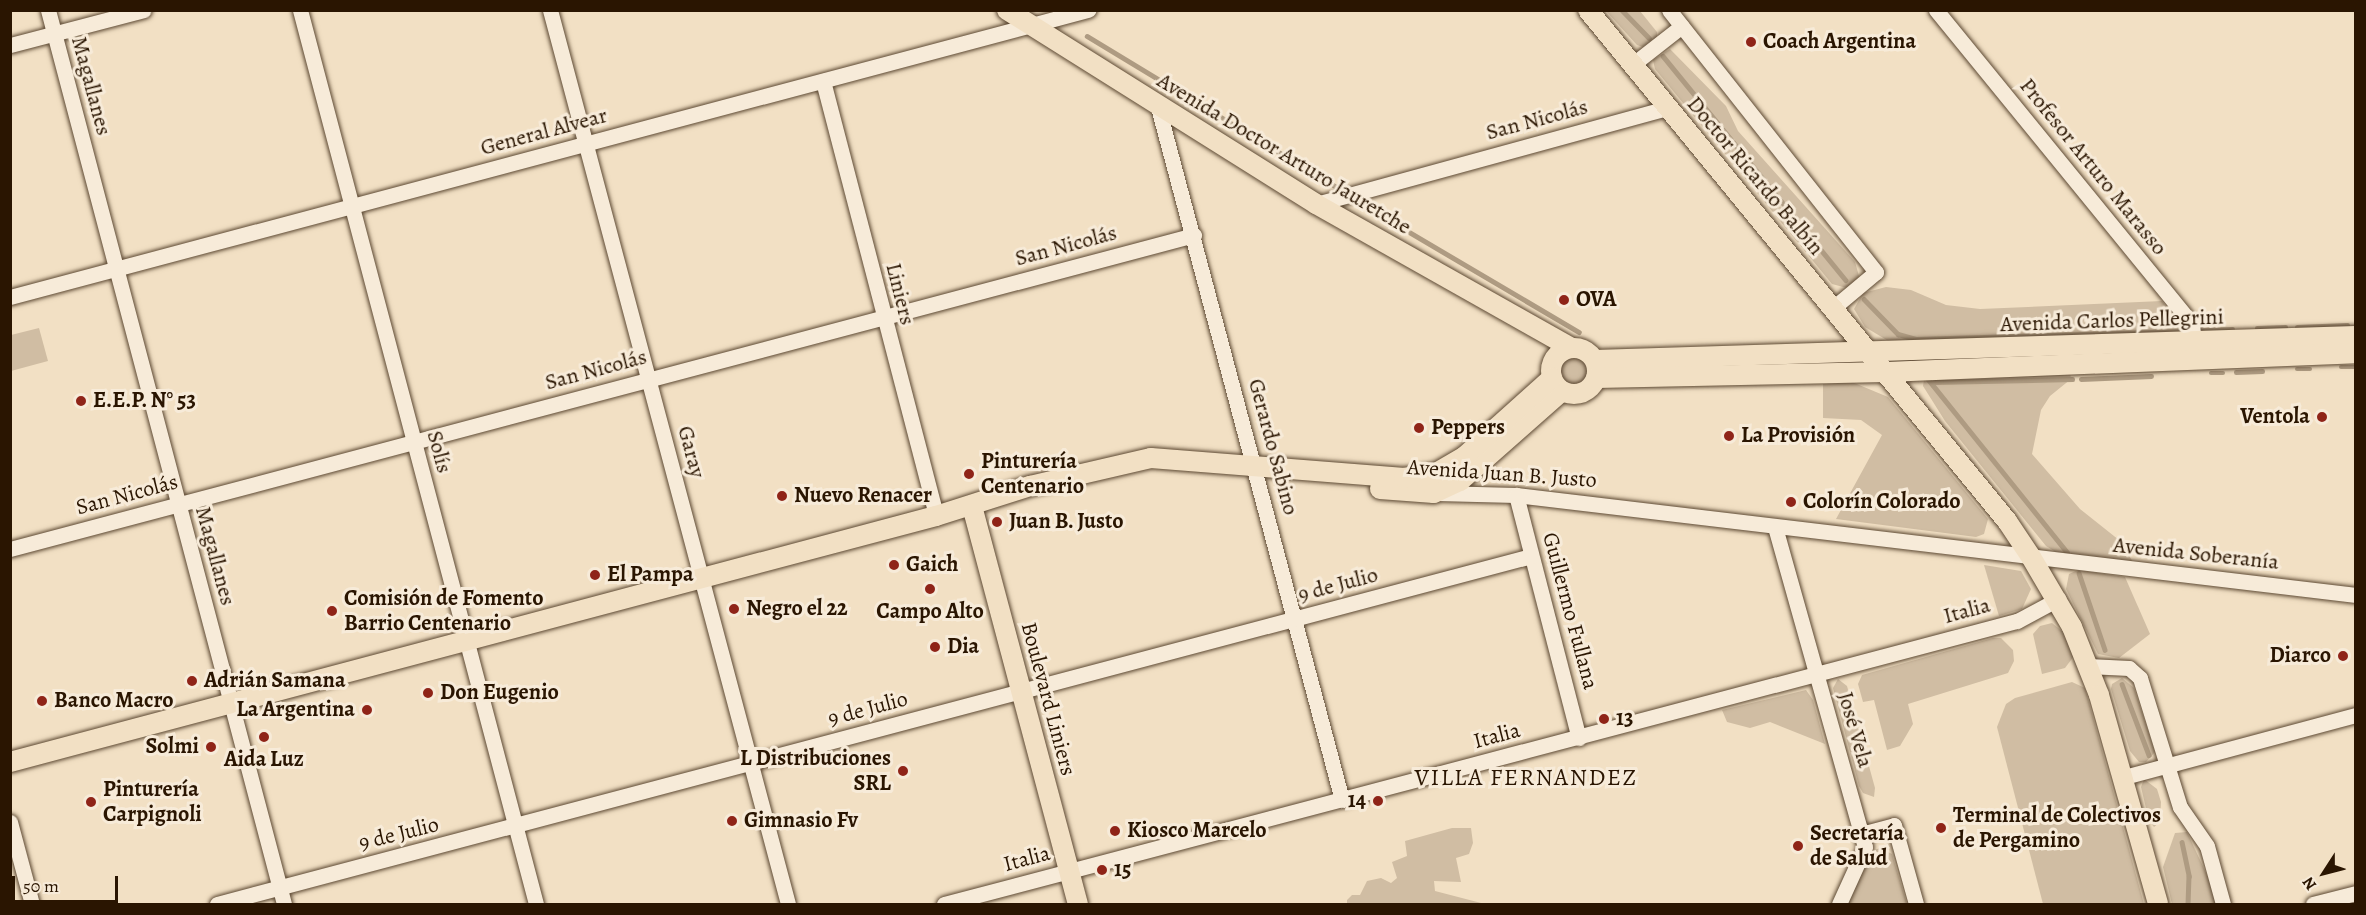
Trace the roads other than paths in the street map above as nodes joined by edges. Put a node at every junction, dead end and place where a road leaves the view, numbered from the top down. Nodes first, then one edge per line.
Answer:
1 (48, 10) edge
2 (144, 10) edge
3 (300, 10) edge
4 (550, 10) edge
5 (1007, 10) edge
6 (1088, 10) edge
7 (1588, 10) edge
8 (1669, 10) edge
9 (1936, 10) edge
10 (1032, 25) junction
11 (1682, 26) junction
12 (54, 34) junction
13 (10, 45) edge
14 (1632, 65) junction
15 (823, 81) junction
16 (1158, 107) junction
17 (1666, 108) junction
18 (585, 145) junction
19 (1317, 204) junction
20 (352, 207) junction
21 (1194, 235) junction
22 (116, 269) junction
23 (10, 297) edge
24 (1833, 308) junction
25 (883, 318) junction
26 (2355, 336) edge
27 (2195, 351) junction
28 (1870, 353) junction
29 (2355, 353) edge
30 (1560, 369) junction
31 (1596, 369) junction
32 (1886, 372) junction
33 (648, 379) junction
34 (414, 442) junction
35 (1257, 471) junction
36 (1434, 493) junction
37 (1516, 495) junction
38 (178, 505) junction
39 (972, 506) junction
40 (936, 516) junction
41 (1775, 527) junction
42 (10, 549) edge
43 (1531, 556) junction
44 (2031, 557) junction
45 (701, 578) junction
46 (2355, 595) edge
47 (2058, 599) junction
48 (1294, 620) junction
49 (466, 641) junction
50 (2088, 666) junction
51 (1816, 675) junction
52 (1021, 691) junction
53 (231, 702) junction
54 (2355, 715) edge
55 (1579, 738) junction
56 (10, 762) edge
57 (752, 764) junction
58 (2168, 764) junction
59 (2124, 777) junction
60 (1342, 800) junction
61 (10, 822) edge
62 (516, 827) junction
63 (1861, 834) junction
64 (1069, 872) junction
65 (280, 888) junction
66 (2355, 893) edge
67 (33, 904) edge
68 (218, 904) edge
69 (284, 904) edge
70 (536, 904) edge
71 (788, 904) edge
72 (944, 904) edge
73 (1078, 904) edge
74 (1839, 904) edge
75 (1916, 904) edge
76 (2158, 904) edge
77 (2223, 904) edge
78 (2313, 904) edge

1 - 12 street, Magallanes
2 - 12 street
3 - 20 street, Solís
4 - 18 street, Garay
5 - 10 main road, Avenida Doctor Arturo Jauretche
6 - 10 street, General Alvear
7 - 14 main road, Doctor Ricardo Balbín
8 - 11 street
9 - 27 street, Profesor Arturo Marasso
10 - 15 street, General Alvear
10 - 16 main road, Avenida Doctor Arturo Jauretche
11 - 14 street
11 - 24 street
12 - 13 street
12 - 22 street, Magallanes
14 - 17 main road, Doctor Ricardo Balbín
15 - 18 street, General Alvear
15 - 25 street, Liniers
16 - 19 main road, Avenida Doctor Arturo Jauretche
16 - 21 street, Gerardo Sabino
17 - 19 street, San Nicolás
17 - 24 main road, Doctor Ricardo Balbín
18 - 20 street, General Alvear
18 - 33 street, Garay
19 - 30 main road, Avenida Doctor Arturo Jauretche
20 - 22 street, General Alvear
20 - 34 street, Solís
21 - 25 street, San Nicolás
21 - 35 street, Gerardo Sabino
22 - 23 street, General Alvear
22 - 38 street, Magallanes
24 - 28 main road, Doctor Ricardo Balbín
25 - 33 street, San Nicolás
25 - 40 street, Liniers
26 - 27 main road, Avenida Carlos Pellegrini
27 - 28 main road, Avenida Carlos Pellegrini
27 - 29 main road, Avenida Carlos Pellegrini
27 - 32 main road, Avenida Carlos Pellegrini
28 - 31 main road, Avenida Doctor Arturo Jauretche
28 - 32 main road, Doctor Ricardo Balbín
30 - 31 main road, Avenida Doctor Arturo Jauretche
30 - 31 main road
30 - 35 main road, Avenida Juan B. Justo
30 - 36 main road
31 - 32 main road, Avenida Doctor Arturo Jauretche
32 - 44 main road, Doctor Ricardo Balbín
33 - 34 street, San Nicolás
33 - 45 street, Garay
34 - 38 street, San Nicolás
34 - 49 street, Solís
35 - 36 main road, Avenida Juan B. Justo
35 - 39 main road, Avenida Juan B. Justo
35 - 48 street, Gerardo Sabino
36 - 37 street, Avenida Juan B. Justo
37 - 41 street, Avenida Juan B. Justo
37 - 43 street, Guillermo Fullana
38 - 42 street, San Nicolás
38 - 53 street, Magallanes
39 - 40 main road, Avenida Juan B. Justo
39 - 52 main road, Boulevard Liniers
40 - 45 main road, Avenida Juan B. Justo
41 - 44 street, Avenida Juan B. Justo
41 - 51 street, José Vela
43 - 48 street, 9 de Julio
43 - 55 street, Guillermo Fullana
44 - 46 street, Avenida Soberanía
44 - 47 main road, Doctor Ricardo Balbín
45 - 49 main road, Avenida Juan B. Justo
45 - 57 street, Garay
47 - 50 main road, Doctor Ricardo Balbín
47 - 51 street, Italia
48 - 52 street, 9 de Julio
48 - 60 street, Gerardo Sabino
49 - 53 main road, Avenida Juan B. Justo
49 - 62 street, Solís
50 - 58 street
50 - 59 main road, Doctor Ricardo Balbín
51 - 55 street, Italia
51 - 63 street, José Vela
52 - 57 street, 9 de Julio
52 - 64 main road, Boulevard Liniers
53 - 56 main road, Avenida Juan B. Justo
53 - 65 street, Magallanes
54 - 58 street
55 - 60 street, Italia
57 - 62 street, 9 de Julio
57 - 71 street, Garay
58 - 59 street
58 - 77 street
59 - 76 main road, Doctor Ricardo Balbín
60 - 64 street, Italia
61 - 67 street
62 - 65 street, 9 de Julio
62 - 70 street, Solís
63 - 74 street
63 - 75 street
64 - 72 street, Italia
64 - 73 main road, Boulevard Liniers
65 - 68 street, 9 de Julio
65 - 69 street, Magallanes
66 - 78 street

